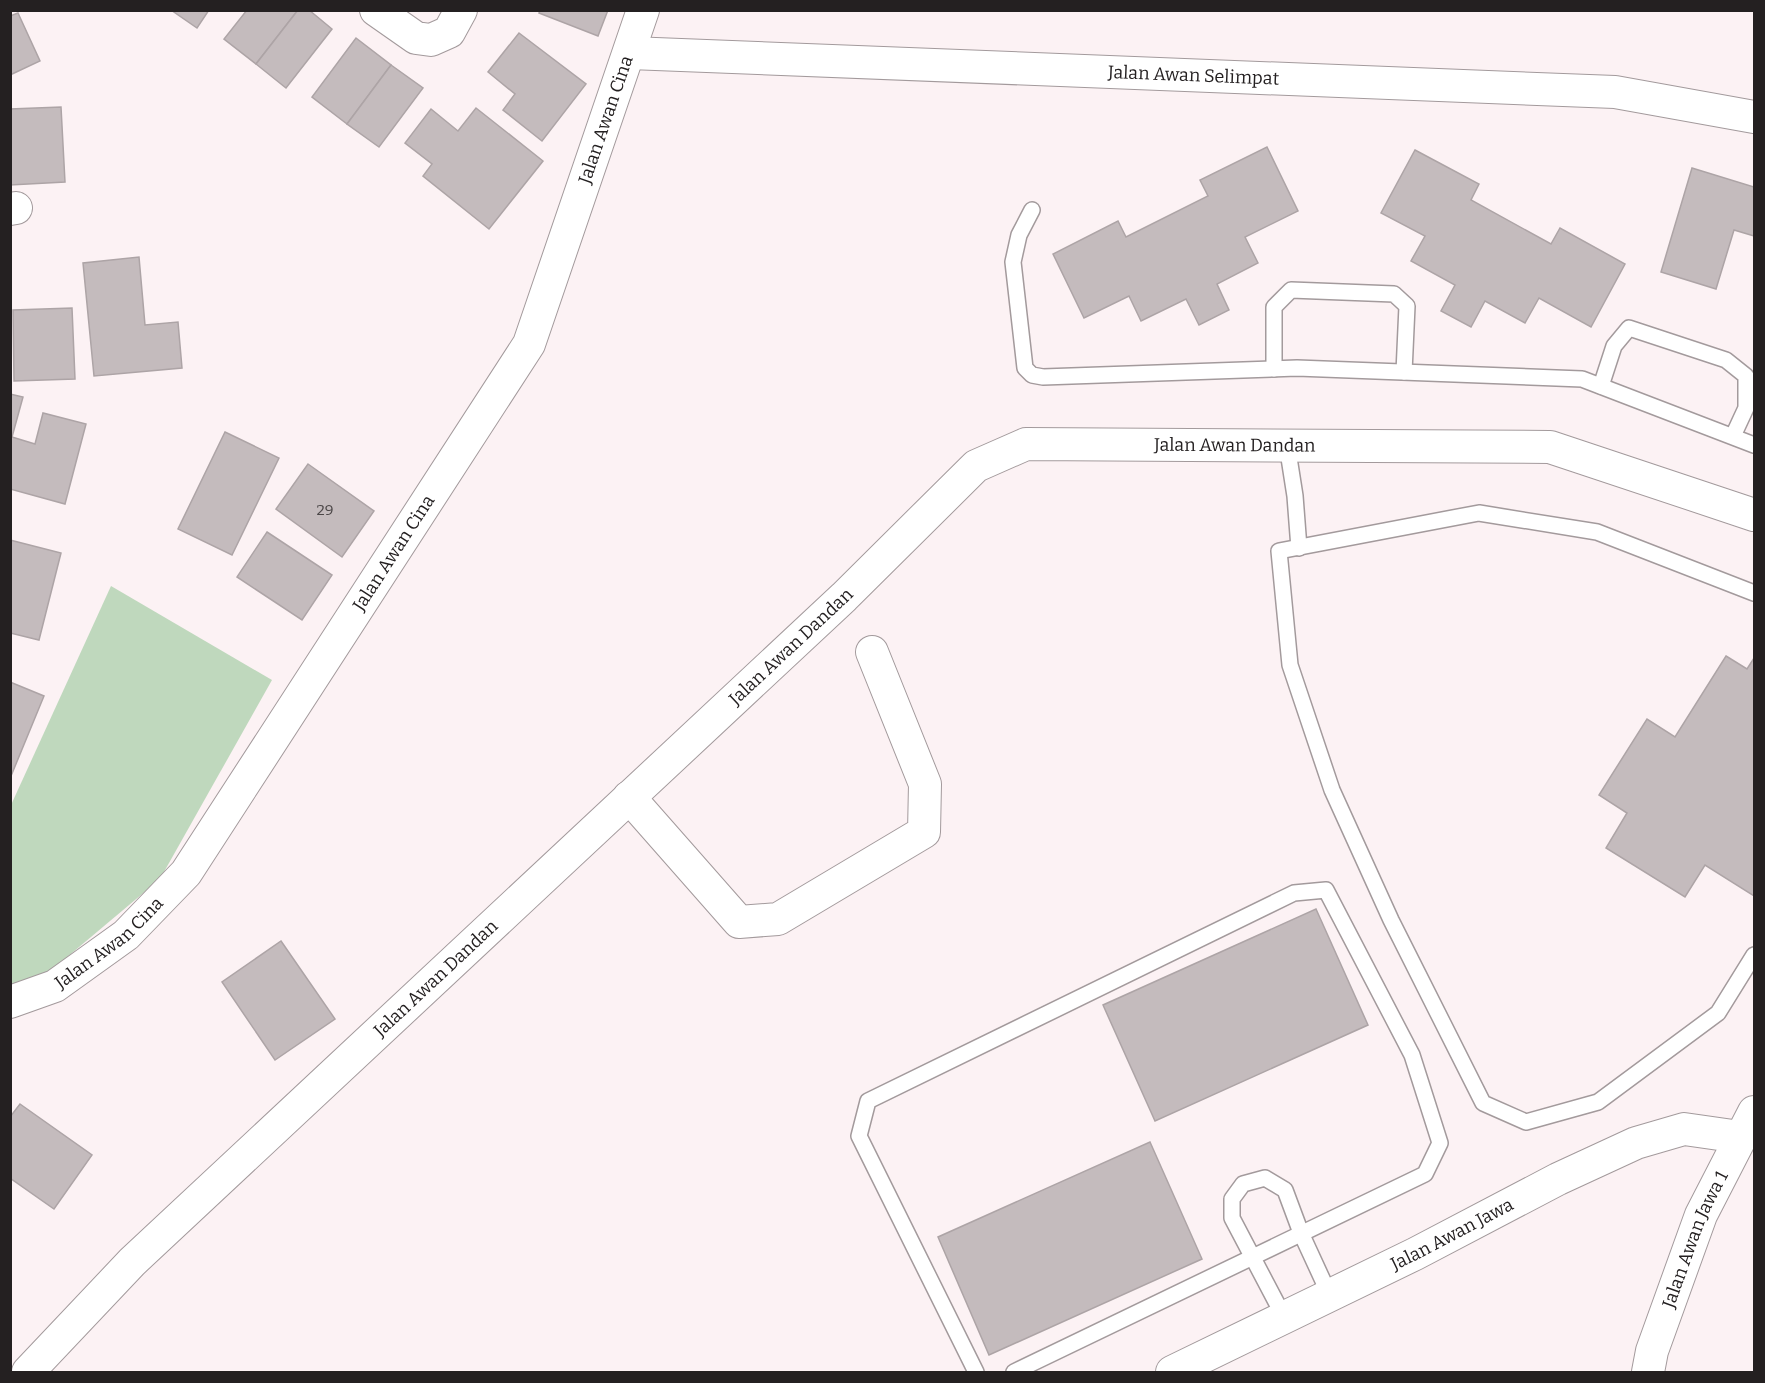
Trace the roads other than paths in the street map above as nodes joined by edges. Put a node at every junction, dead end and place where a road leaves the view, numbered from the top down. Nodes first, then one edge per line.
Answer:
1 (376, 10) edge
2 (461, 10) edge
3 (643, 10) edge
4 (630, 54) junction
5 (1755, 117) edge
6 (1032, 210) dead end
7 (1274, 369) junction
8 (1404, 372) junction
9 (1601, 386) junction
10 (1733, 436) junction
11 (1287, 445) junction
12 (1755, 445) edge
13 (1753, 509) edge
14 (1299, 548) junction
15 (1755, 593) edge
16 (872, 652) dead end
17 (629, 797) junction
18 (1755, 956) edge
19 (10, 1002) edge
20 (1747, 1125) edge
21 (1301, 1233) junction
22 (1251, 1257) junction
23 (1330, 1296) junction
24 (1284, 1317) junction
25 (28, 1372) edge
26 (975, 1372) edge
27 (1014, 1372) edge
28 (1172, 1372) edge
29 (1648, 1372) edge

1 - 2 street
3 - 4 street, Jalan Awan Cina
4 - 5 street, Jalan Awan Selimpat
4 - 19 street, Jalan Awan Cina
6 - 7 lane
7 - 8 lane
7 - 8 lane
8 - 9 lane
9 - 10 lane
9 - 10 lane
10 - 12 lane
11 - 13 street, Jalan Awan Dandan
11 - 14 lane
11 - 17 street, Jalan Awan Dandan
14 - 15 lane
14 - 18 lane
16 - 17 street
17 - 25 street, Jalan Awan Dandan
20 - 23 street, Jalan Awan Jawa
20 - 29 street, Jalan Awan Jawa 1
21 - 22 lane
21 - 22 lane
21 - 23 lane
21 - 26 lane
22 - 24 lane
22 - 27 lane
23 - 24 street, Jalan Awan Jawa
24 - 28 street, Jalan Awan Jawa

